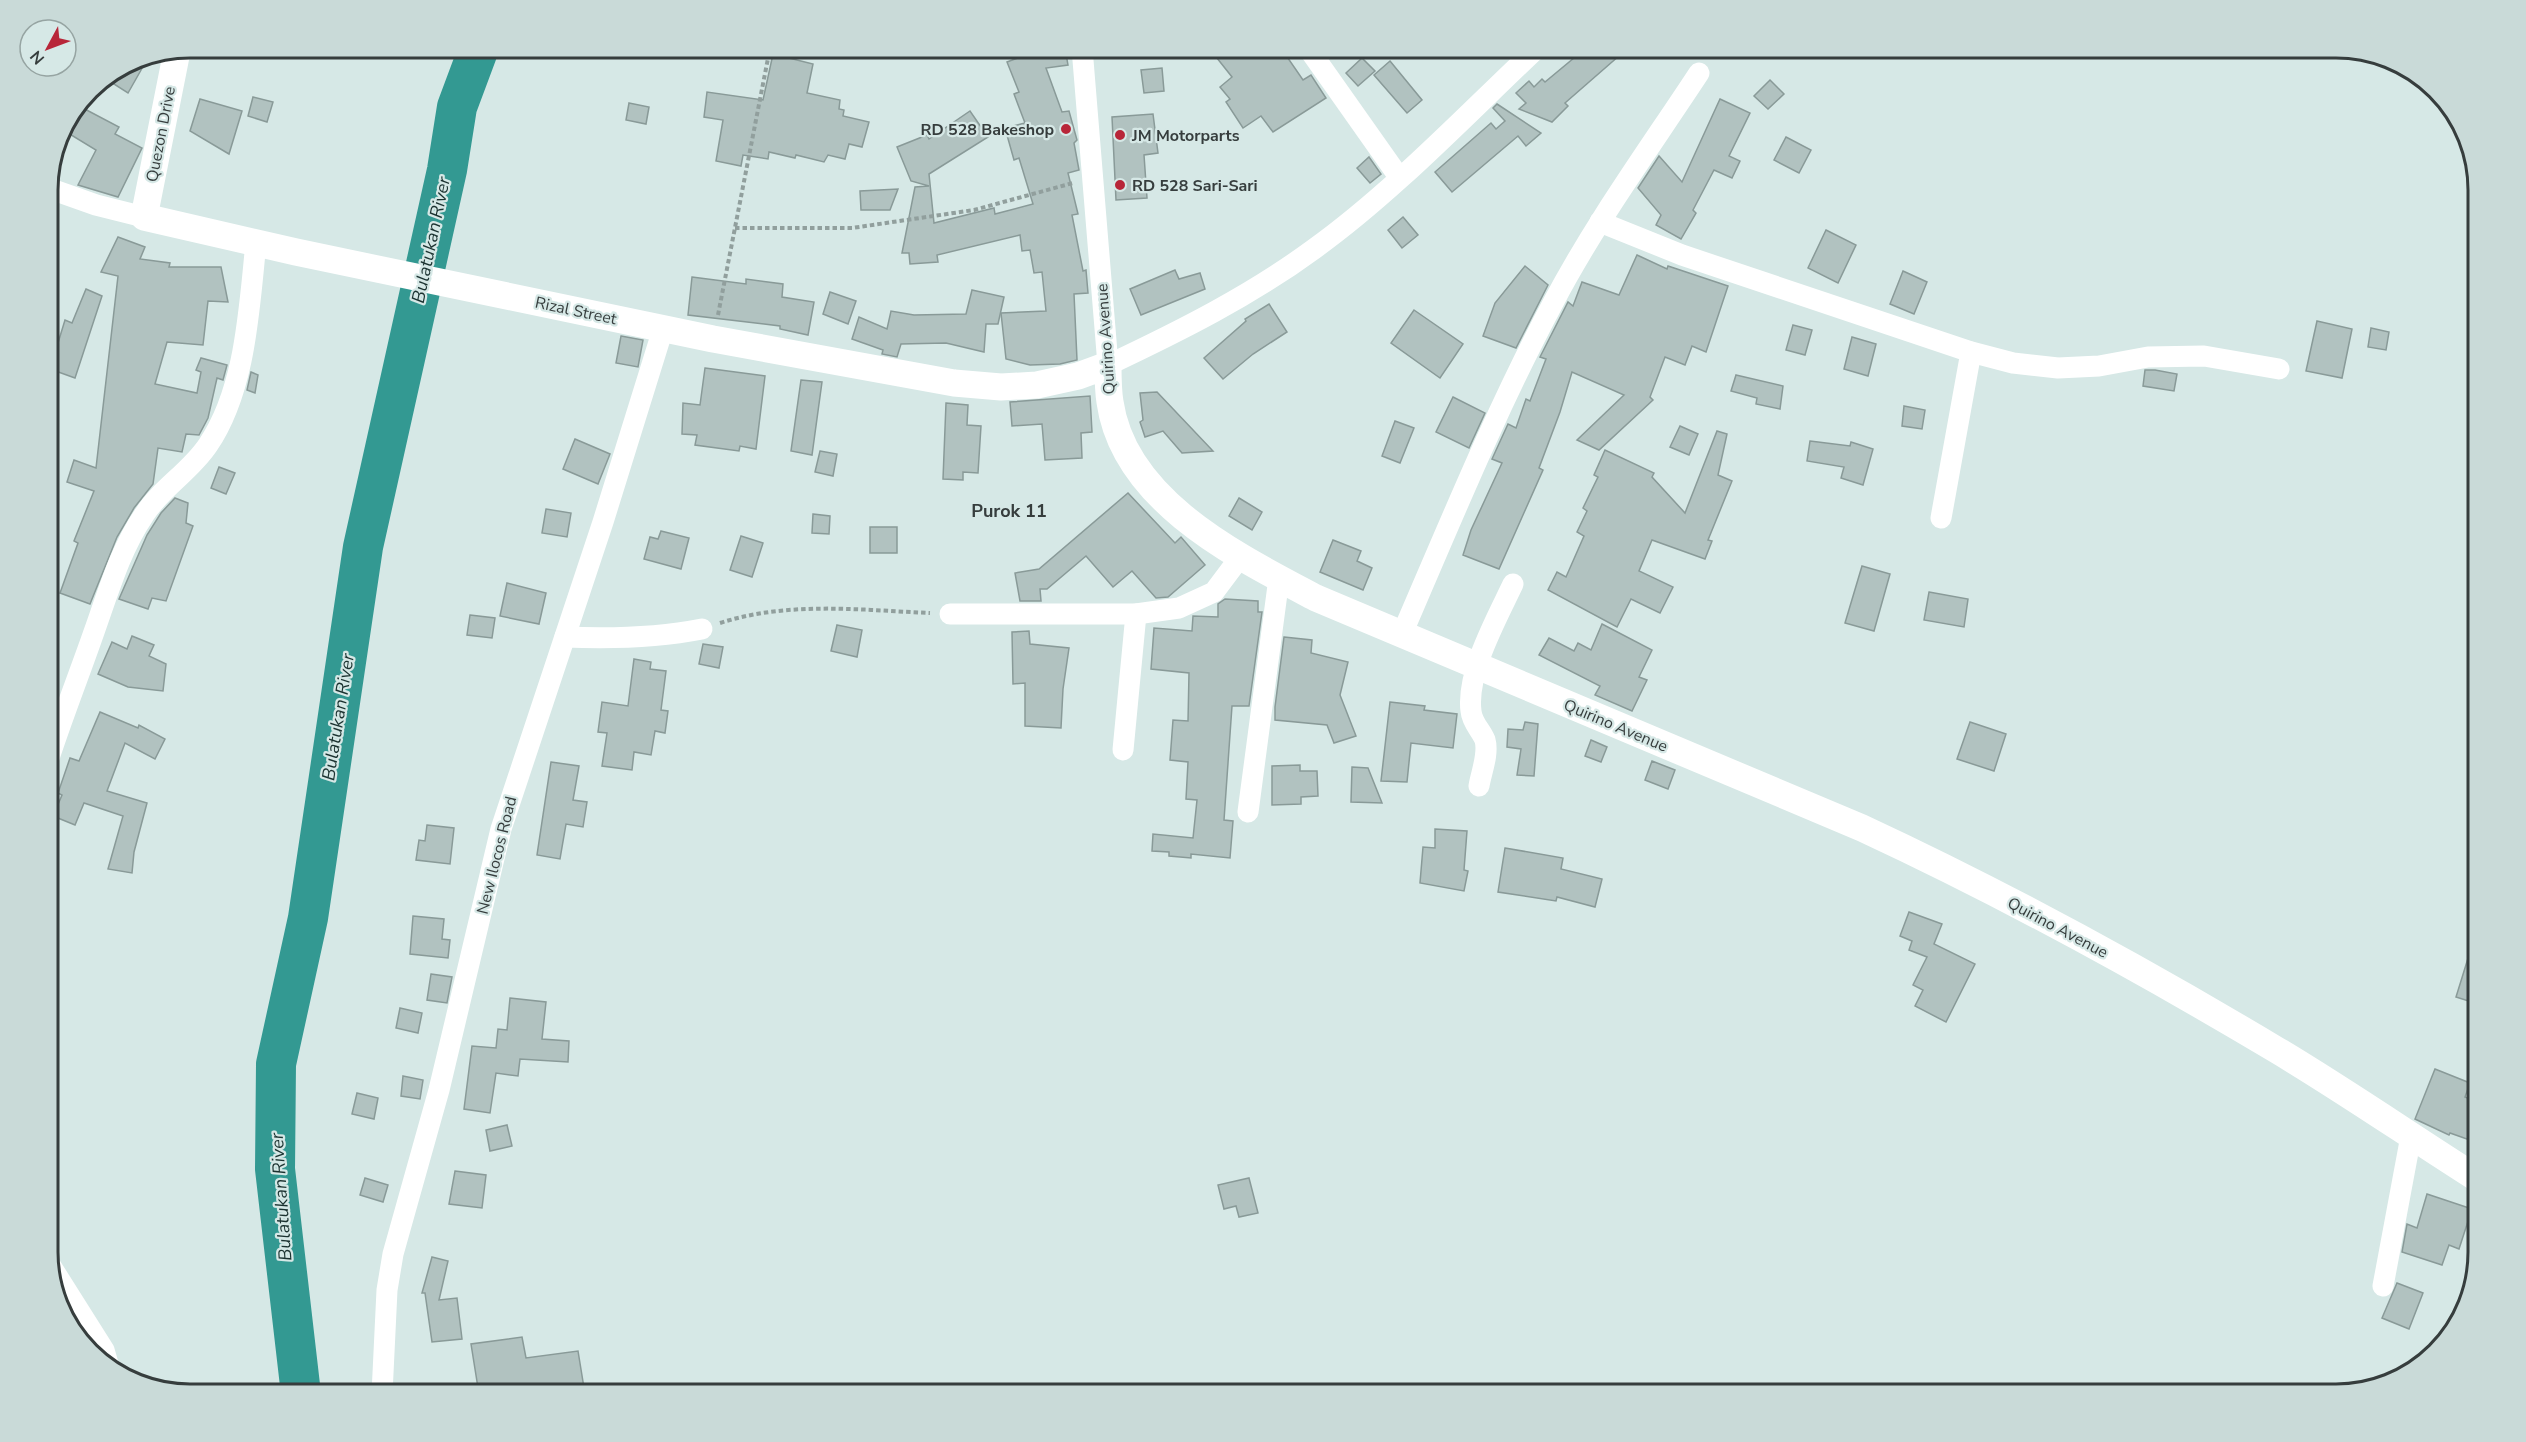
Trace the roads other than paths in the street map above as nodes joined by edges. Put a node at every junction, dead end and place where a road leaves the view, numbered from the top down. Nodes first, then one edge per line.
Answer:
1 (1083, 58) edge
2 (1315, 58) edge
3 (1527, 58) edge
4 (175, 60) edge
5 (1699, 74) dead end
6 (1399, 177) junction
7 (59, 192) edge
8 (144, 217) junction
9 (1600, 222) junction
10 (256, 243) junction
11 (663, 329) junction
12 (1971, 352) junction
13 (1108, 365) junction
14 (2279, 369) dead end
15 (1941, 518) dead end
16 (1241, 556) junction
17 (1279, 578) junction
18 (1513, 584) dead end
19 (950, 614) road end
20 (1136, 614) junction
21 (702, 629) road end
22 (1402, 634) junction
23 (565, 637) junction
24 (1476, 665) junction
25 (59, 730) edge
26 (1123, 750) dead end
27 (1479, 786) dead end
28 (1248, 812) dead end
29 (2411, 1136) junction
30 (2468, 1173) edge
31 (64, 1286) edge
32 (2383, 1286) dead end
33 (104, 1351) edge
34 (382, 1384) edge

1 - 13 street, Quirino Avenue
2 - 6 street
3 - 6 street
4 - 8 main road, Quezon Drive
5 - 9 street
6 - 13 street
7 - 8 street, Rizal Street
8 - 10 main road, Rizal Street
9 - 12 street
9 - 22 street
10 - 11 main road, Rizal Street
10 - 25 street
11 - 13 main road, Rizal Street
11 - 23 street, New Ilocos Road
12 - 14 street
12 - 15 street
13 - 16 main road, Quirino Avenue
16 - 17 main road, Quirino Avenue
16 - 20 street
17 - 22 main road, Quirino Avenue
17 - 28 street
18 - 24 street
19 - 20 street
20 - 26 street
21 - 23 street
22 - 24 main road, Quirino Avenue
23 - 34 street, New Ilocos Road
24 - 27 street
24 - 29 main road, Quirino Avenue
29 - 30 main road, Quirino Avenue
29 - 32 street
31 - 33 street

